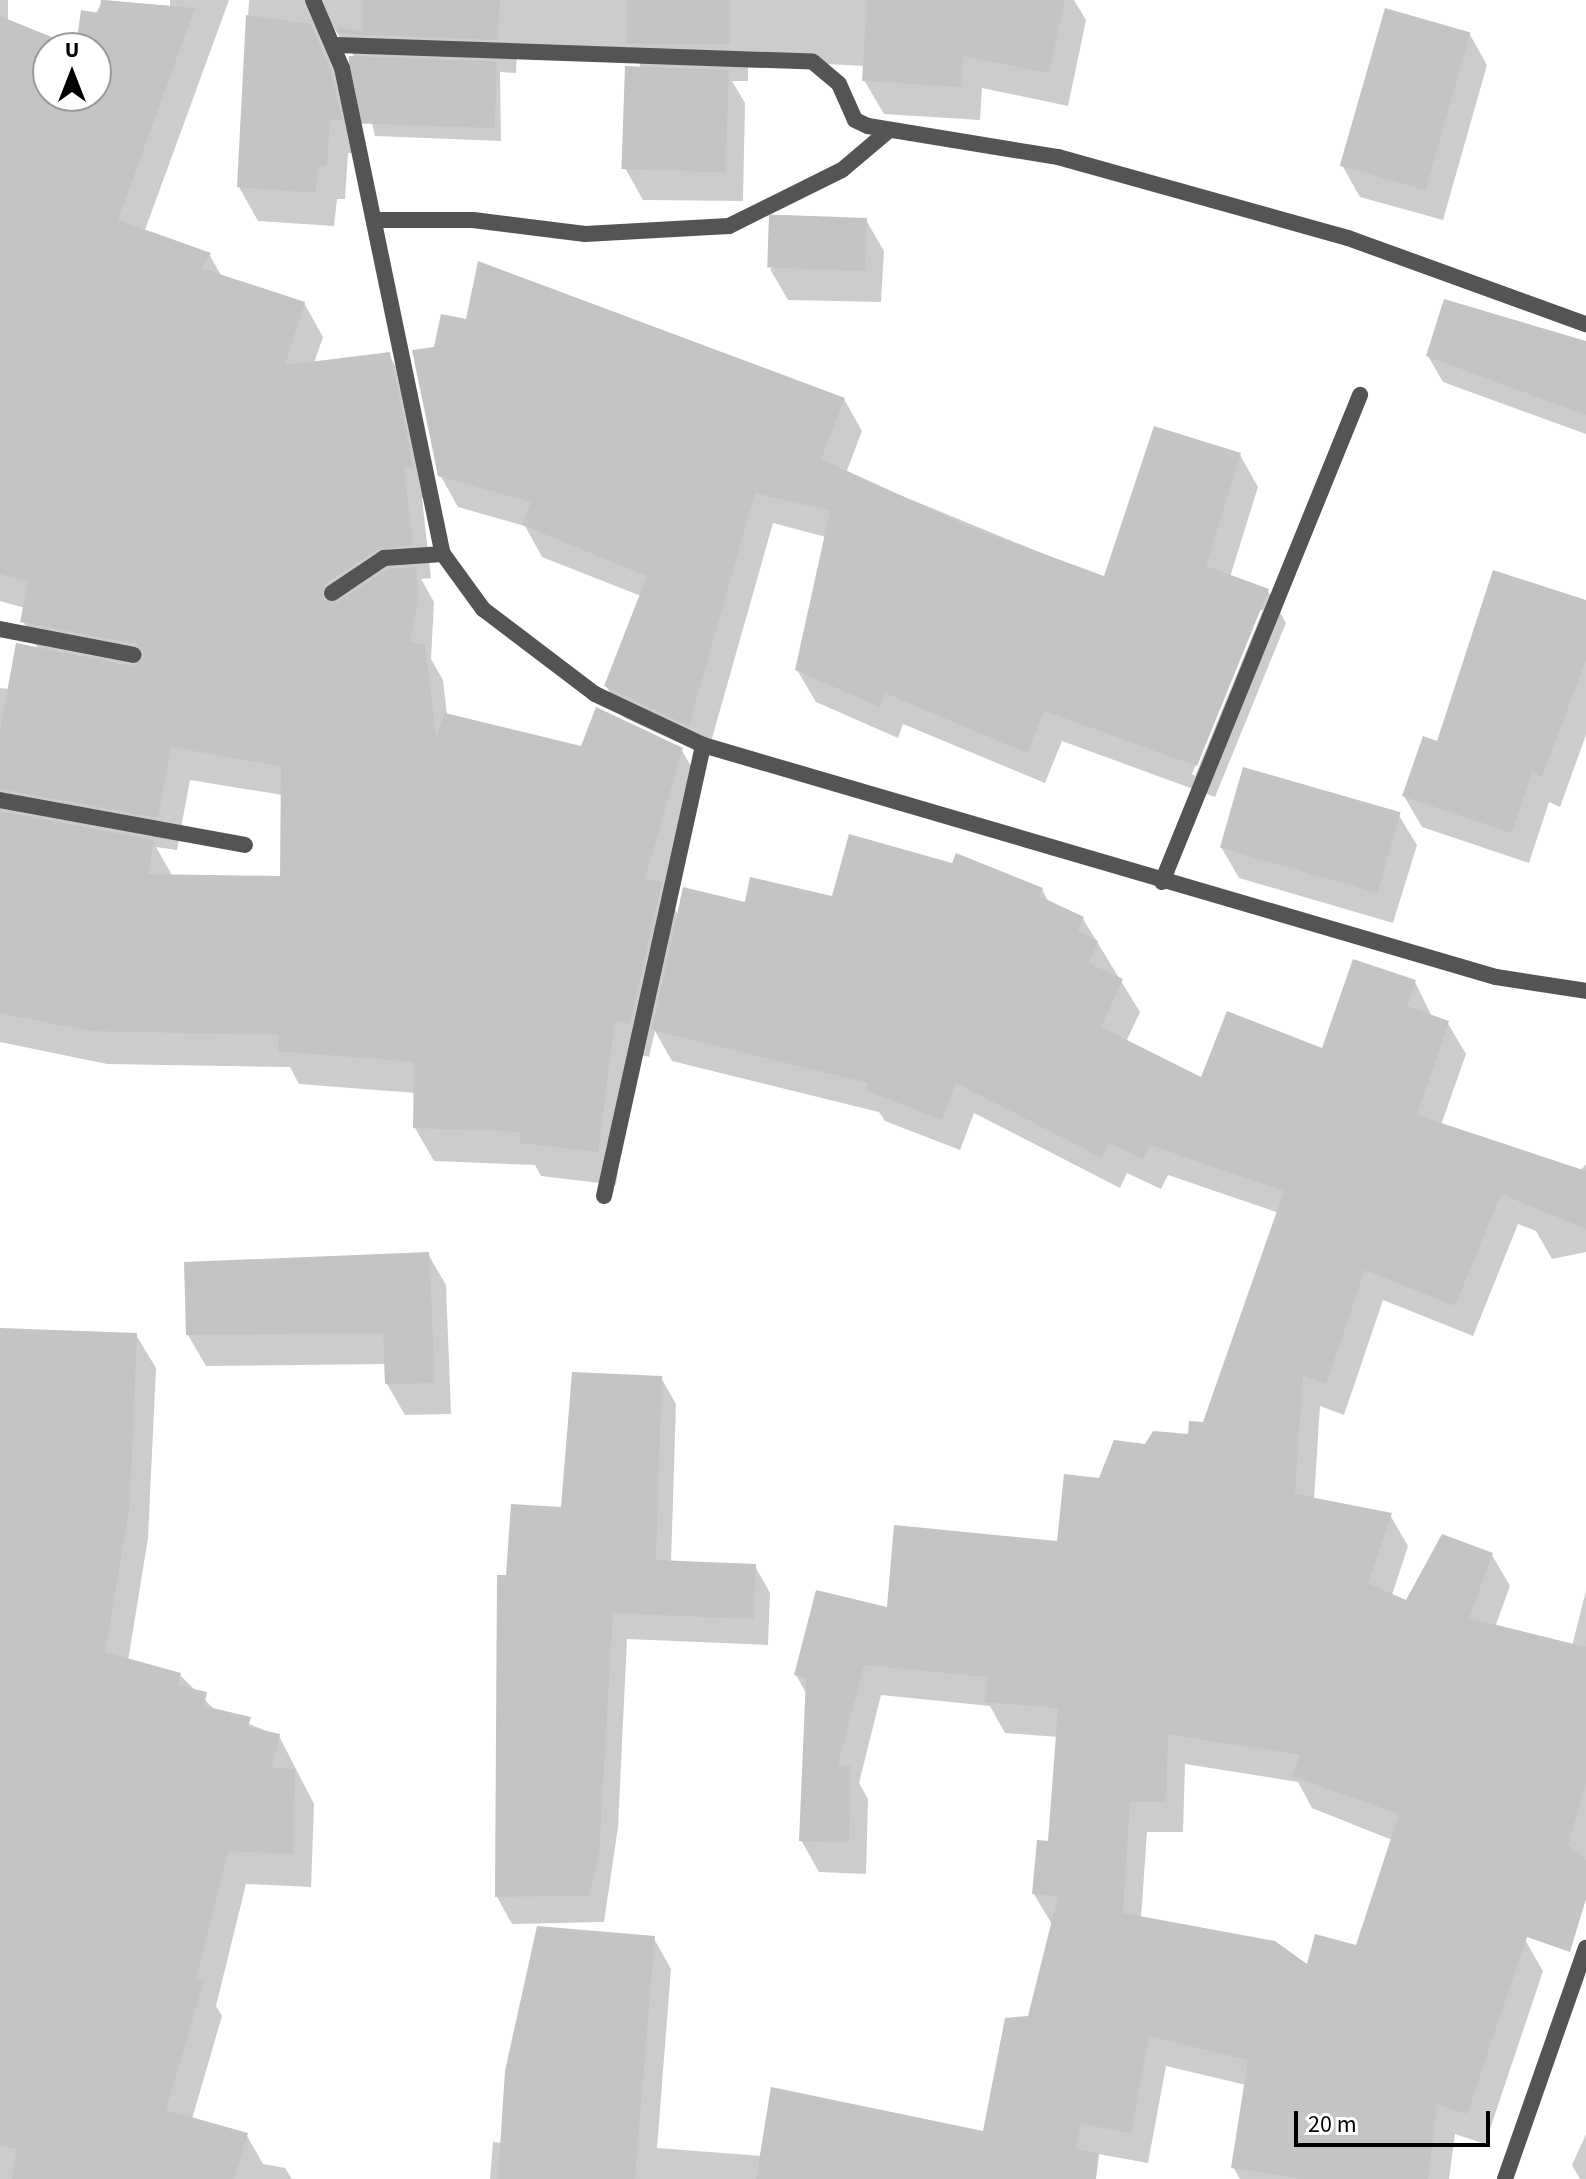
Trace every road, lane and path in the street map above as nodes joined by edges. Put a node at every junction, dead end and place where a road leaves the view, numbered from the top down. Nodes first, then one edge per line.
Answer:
1 (313, 0) edge
2 (337, 45) junction
3 (887, 132) junction
4 (376, 220) junction
5 (1586, 324) edge
6 (1360, 395) dead end
7 (443, 554) junction
8 (332, 593) dead end
9 (0, 629) edge
10 (134, 655) dead end
11 (703, 745) junction
12 (0, 800) edge
13 (245, 845) dead end
14 (1162, 882) junction
15 (1586, 991) edge
16 (604, 1196) dead end
17 (1586, 1948) edge
18 (1505, 2179) edge

1 - 2 street
2 - 3 street
2 - 4 street
3 - 4 street
3 - 5 street
4 - 7 street
6 - 14 street
7 - 8 street
7 - 11 street
9 - 10 street
11 - 14 street
11 - 16 street
12 - 13 street
14 - 15 street
17 - 18 street

